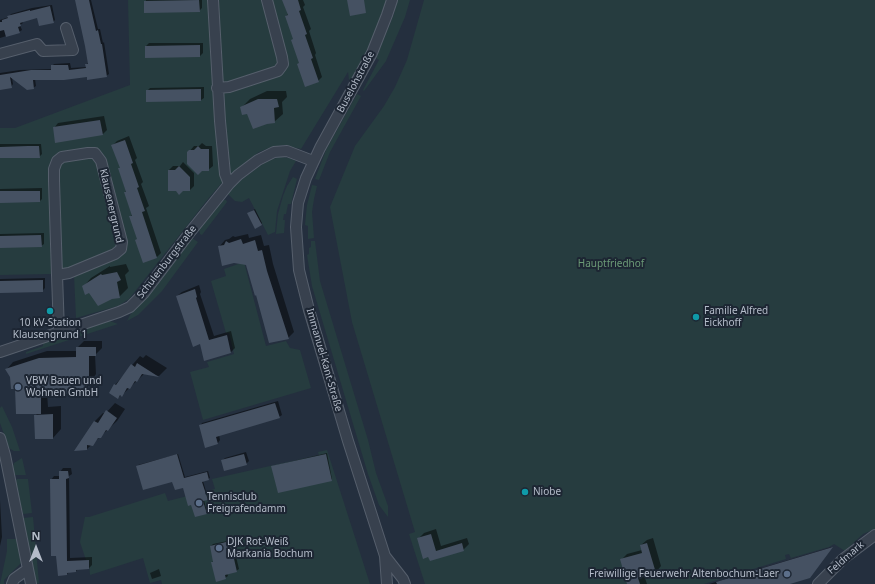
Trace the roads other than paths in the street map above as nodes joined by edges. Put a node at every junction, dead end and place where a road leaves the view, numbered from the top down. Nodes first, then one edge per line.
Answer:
1 (214, 0) edge
2 (267, 0) edge
3 (392, 0) edge
4 (66, 28) dead end
5 (0, 54) edge
6 (217, 88) junction
7 (314, 161) junction
8 (229, 184) junction
9 (57, 275) junction
10 (59, 332) junction
11 (0, 352) edge
12 (0, 438) edge
13 (875, 535) edge
14 (385, 556) junction
15 (28, 570) junction
16 (12, 584) edge
17 (31, 584) edge
18 (387, 584) edge
19 (405, 584) edge
20 (818, 584) edge

1 - 6 street
2 - 6 street
3 - 7 street, Buselohstraße
4 - 5 street
6 - 8 street
7 - 8 street, Schulenburgstraße
7 - 14 street, Immanuel-Kant-Straße
8 - 10 street, Schulenburgstraße
9 - 9 street, Klausenergrund
9 - 10 street, Klausenergrund
10 - 11 street, Schulenburgstraße
12 - 15 street
13 - 20 street, Feldmark
14 - 18 street, Immanuel-Kant-Straße
14 - 19 street, Immanuel-Kant-Straße
15 - 16 street
15 - 17 street

